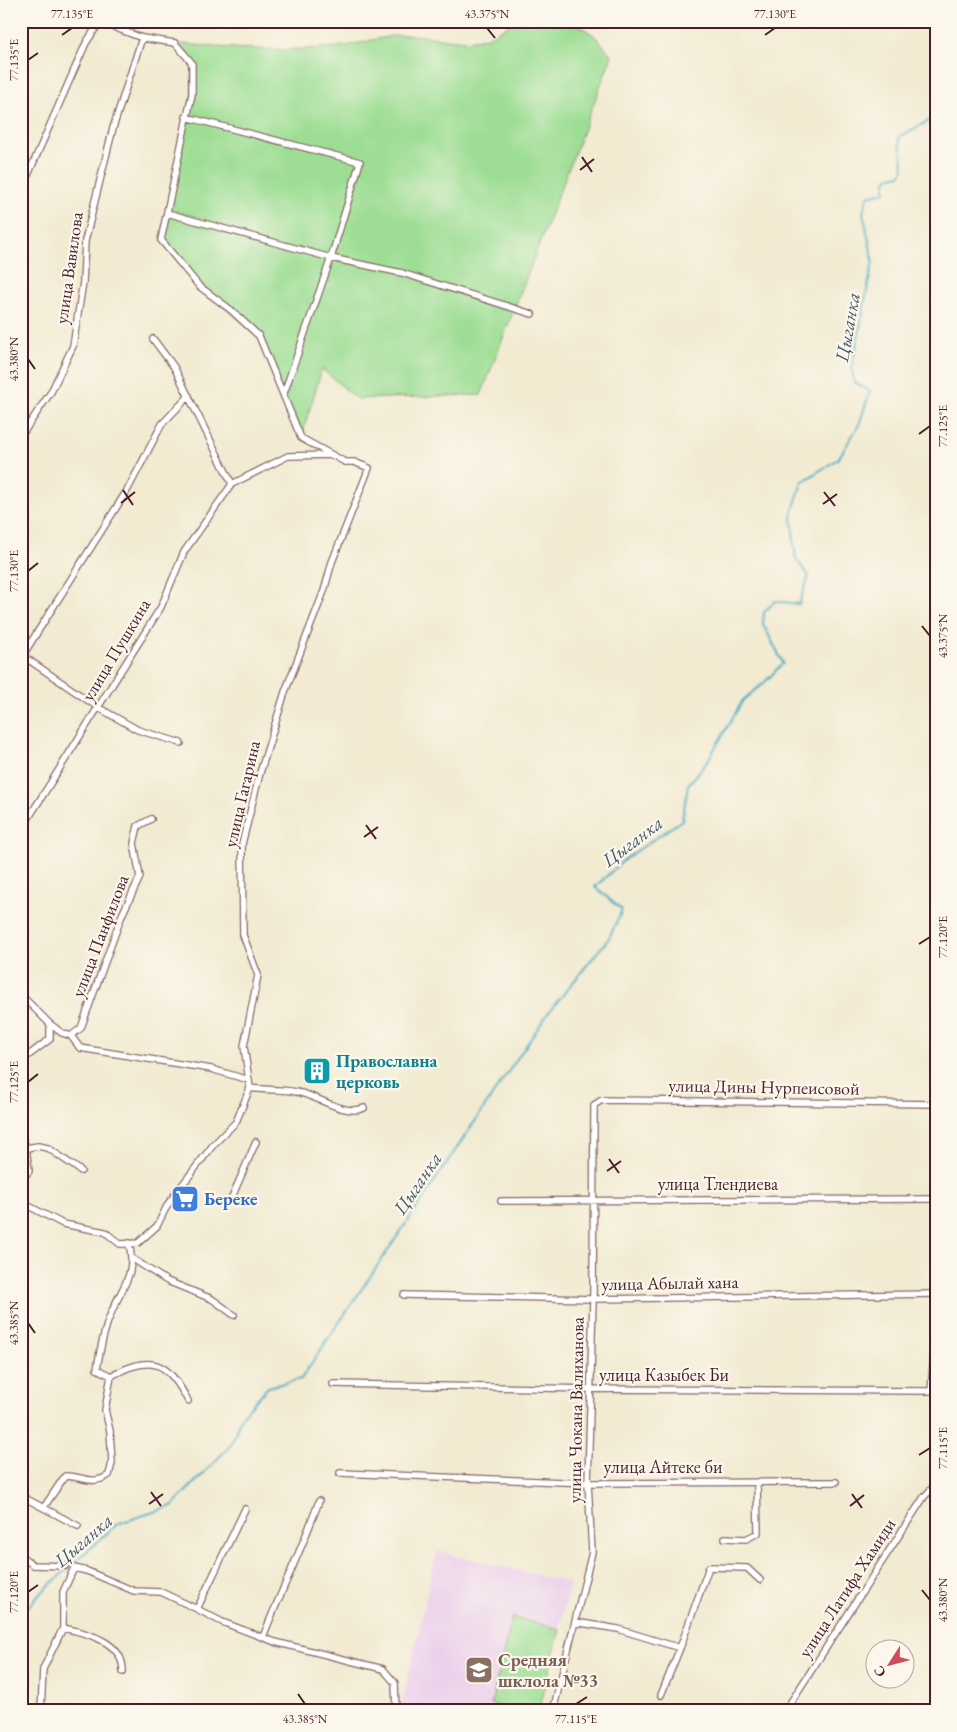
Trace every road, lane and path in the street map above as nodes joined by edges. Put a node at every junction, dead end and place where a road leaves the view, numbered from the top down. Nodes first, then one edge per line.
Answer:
1 (99, 22) edge
2 (142, 38) junction
3 (186, 117) junction
4 (21, 191) edge
5 (166, 213) junction
6 (331, 258) junction
7 (532, 314) dead end
8 (153, 339) dead end
9 (284, 393) junction
10 (189, 396) junction
11 (21, 436) edge
12 (333, 456) junction
13 (232, 484) junction
14 (22, 657) edge
15 (99, 708) junction
16 (181, 744) dead end
17 (152, 819) dead end
18 (21, 830) edge
19 (21, 995) edge
20 (50, 1024) junction
21 (62, 1033) junction
22 (71, 1036) junction
23 (50, 1039) junction
24 (21, 1061) edge
25 (249, 1080) junction
26 (250, 1088) junction
27 (936, 1104) edge
28 (594, 1105) joint
29 (364, 1108) dead end
30 (21, 1134) edge
31 (256, 1142) dead end
32 (26, 1148) junction
33 (81, 1170) dead end
34 (21, 1180) edge
35 (232, 1196) dead end
36 (936, 1199) edge
37 (594, 1200) junction
38 (501, 1201) dead end
39 (21, 1202) edge
40 (130, 1243) junction
41 (133, 1259) junction
42 (936, 1294) edge
43 (404, 1295) dead end
44 (593, 1298) junction
45 (234, 1315) dead end
46 (936, 1325) edge
47 (111, 1376) junction
48 (332, 1384) dead end
49 (589, 1389) junction
50 (934, 1390) edge
51 (188, 1401) dead end
52 (340, 1473) dead end
53 (757, 1482) junction
54 (836, 1482) dead end
55 (588, 1483) junction
56 (936, 1484) edge
57 (21, 1496) edge
58 (319, 1500) dead end
59 (44, 1507) junction
60 (245, 1509) dead end
61 (78, 1526) dead end
62 (725, 1538) dead end
63 (21, 1556) edge
64 (65, 1566) dead end
65 (760, 1580) dead end
66 (197, 1609) junction
67 (575, 1622) junction
68 (63, 1628) junction
69 (263, 1637) junction
70 (680, 1648) junction
71 (123, 1672) dead end
72 (661, 1696) dead end
73 (41, 1711) edge
74 (396, 1711) edge
75 (553, 1711) edge
76 (785, 1711) edge

1 - 2 street
1 - 4 street
2 - 3 street
2 - 11 street, улица Вавилова
3 - 5 street
3 - 6 street
5 - 6 street
5 - 9 street
6 - 7 street
6 - 9 street
8 - 10 street
9 - 12 street
10 - 13 street
10 - 14 street
12 - 13 street, улица Пушкина
12 - 25 street, улица Гагарина
13 - 15 street, улица Пушкина
14 - 15 street
15 - 16 street
15 - 18 street, улица Пушкина
17 - 22 street, улица Панфилова
19 - 20 street
20 - 21 street
20 - 23 street
21 - 22 street
21 - 23 street
22 - 25 street
23 - 24 street
25 - 26 street, улица Гагарина
26 - 29 street
26 - 40 street, улица Гагарина
27 - 28 street, улица Дины Нурпеисовой
28 - 37 street, улица Чокана Валиханова
30 - 32 street
31 - 35 street
32 - 33 street
32 - 34 street
36 - 37 street, улица Тлендиева
37 - 38 street, улица Тлендиева
37 - 44 street, улица Чокана Валиханова
39 - 40 street
40 - 41 street
41 - 45 street
41 - 47 street
42 - 44 street, улица Абылай хана
43 - 44 street, улица Абылай хана
44 - 49 street, улица Чокана Валиханова
46 - 50 street
47 - 51 street
47 - 59 street
48 - 49 street, улица Казыбек Би
49 - 50 street, улица Казыбек Би
49 - 55 street, улица Чокана Валиханова
52 - 55 street, улица Айтеке би
53 - 54 street, улица Айтеке би
53 - 55 street, улица Айтеке би
53 - 62 street
55 - 67 street, улица Чокана Валиханова
56 - 76 street, улица Латифа Хамиди
57 - 59 street
58 - 69 street
59 - 61 street
60 - 66 street
63 - 64 street
65 - 70 street
66 - 68 street
66 - 69 street
67 - 70 street
67 - 75 street, улица Чокана Валиханова
68 - 71 street
68 - 73 street
69 - 74 street
70 - 72 street

